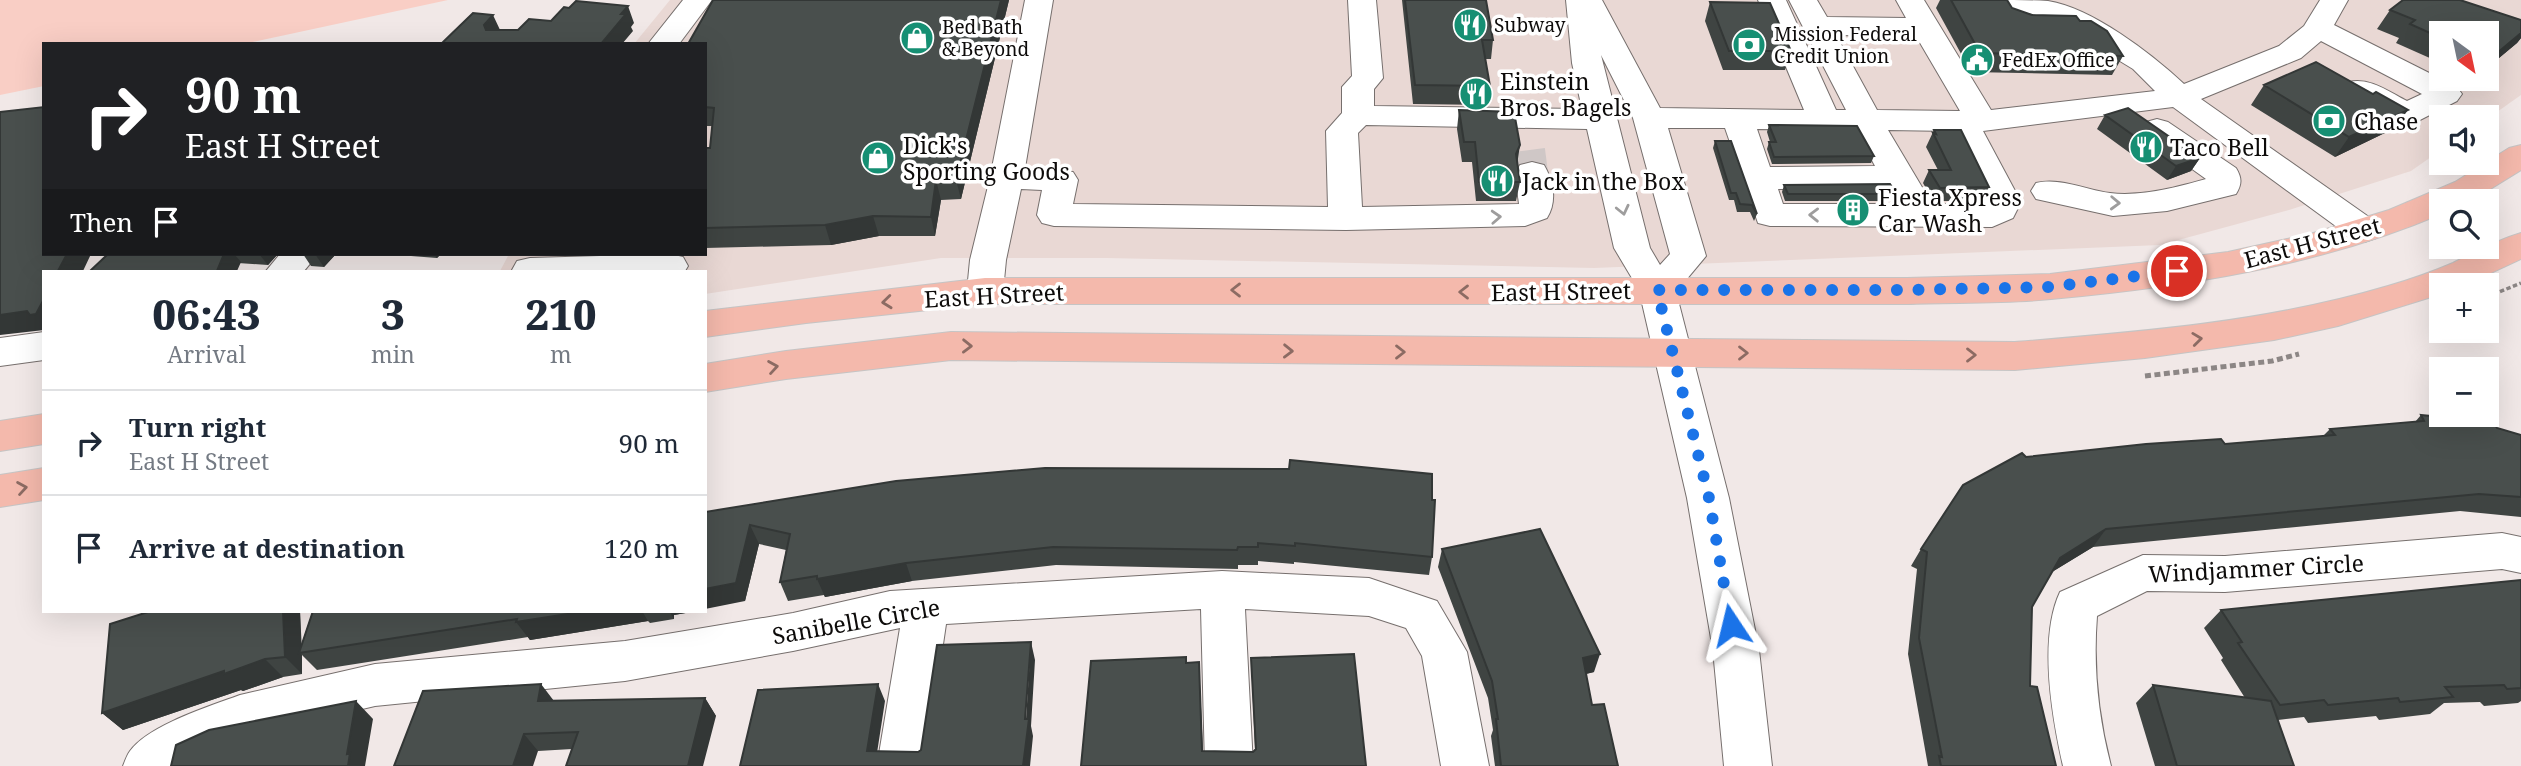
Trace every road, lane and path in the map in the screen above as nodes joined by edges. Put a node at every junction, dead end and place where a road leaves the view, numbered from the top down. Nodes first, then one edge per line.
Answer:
1 (698, 0) edge
2 (1039, 0) edge
3 (1362, 0) edge
4 (1580, 0) edge
5 (1588, 0) edge
6 (1910, 0) edge
7 (2008, 0) edge
8 (2334, 0) edge
9 (1793, 10) edge
10 (1926, 27) junction
11 (2318, 28) junction
12 (665, 42) edge
13 (2314, 64) junction
14 (2180, 97) junction
15 (2121, 104) junction
16 (1358, 114) junction
17 (1531, 118) junction
18 (1648, 118) junction
19 (1601, 119) junction
20 (1738, 120) junction
21 (1825, 121) junction
22 (1869, 121) junction
23 (1972, 121) junction
24 (2521, 155) edge
25 (1007, 178) junction
26 (1758, 178) junction
27 (2048, 191) dead end
28 (1346, 219) junction
29 (2364, 230) junction
30 (2521, 245) edge
31 (298, 256) edge
32 (532, 265) edge
33 (670, 266) dead end
34 (285, 270) edge
35 (2521, 283) edge
36 (1657, 290) junction
37 (985, 291) junction
38 (2499, 292) edge
39 (707, 324) edge
40 (42, 346) edge
41 (0, 352) edge
42 (1675, 353) junction
43 (707, 378) edge
44 (42, 429) edge
45 (0, 436) edge
46 (42, 484) edge
47 (0, 491) edge
48 (2521, 555) edge
49 (1222, 589) junction
50 (926, 606) junction
51 (147, 766) edge
52 (901, 766) edge
53 (1229, 766) edge
54 (1465, 766) edge
55 (1748, 766) edge
56 (2087, 766) edge

1 - 12 street
2 - 25 street
3 - 16 street
4 - 19 street
5 - 18 street
6 - 10 street
7 - 14 street
8 - 11 street
9 - 10 street
9 - 21 street
9 - 22 street
10 - 23 street
11 - 13 street
11 - 13 street
13 - 14 street
14 - 15 street
14 - 29 street
15 - 23 street
27 -> 15 street
16 - 17 street
16 - 28 street
17 - 19 street
28 -> 17 street
18 - 20 street
18 - 36 street
19 -> 36 street
20 - 21 street
20 - 26 street
21 - 22 street
22 - 23 street
22 - 26 street
23 -> 26 street
24 - 29 main road, East H Street
25 - 28 street
25 - 37 street
29 - 36 main road, East H Street
42 -> 30 main road
31 - 34 street
32 - 33 street
35 - 38 path
36 -> 37 main road, East H Street
36 - 42 street
37 -> 39 main road, East H Street
40 - 41 street
43 -> 42 main road
42 - 55 street
44 - 45 main road
47 -> 46 main road
48 - 56 street, Windjammer Circle
49 - 50 street, Sanibelle Circle
49 - 53 street
49 - 54 street, Sanibelle Circle
50 - 51 street, Sanibelle Circle
50 - 52 street

